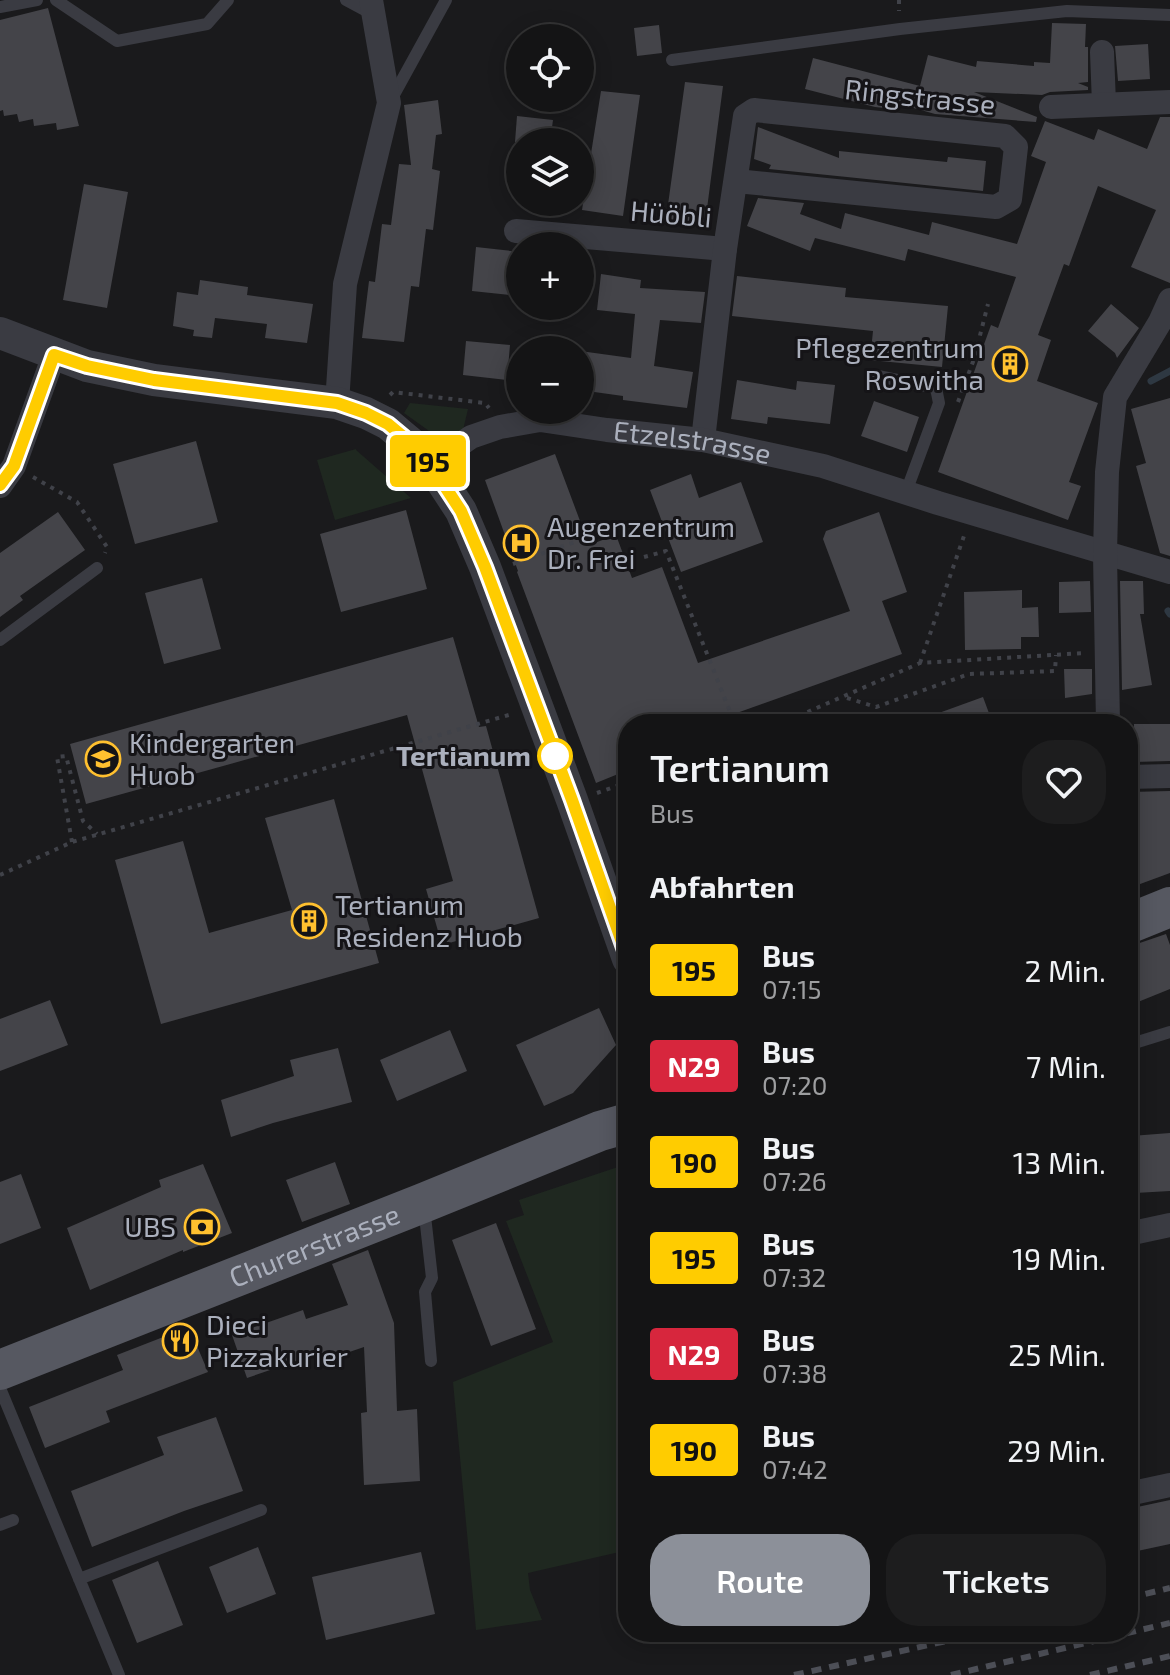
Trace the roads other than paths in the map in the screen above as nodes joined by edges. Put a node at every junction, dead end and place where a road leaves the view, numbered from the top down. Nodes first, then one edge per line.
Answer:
1 (37, 0) edge
2 (56, 0) edge
3 (228, 0) edge
4 (346, 0) edge
5 (446, 0) edge
6 (0, 7) edge
7 (372, 7) edge
8 (1170, 15) edge
9 (1102, 52) dead end
10 (672, 60) dead end
11 (1170, 102) edge
12 (389, 103) junction
13 (1104, 104) junction
14 (1051, 107) dead end
15 (736, 181) junction
16 (516, 231) dead end
17 (725, 249) junction
18 (1170, 300) edge
19 (0, 333) edge
20 (54, 355) junction
21 (878, 376) dead end
22 (337, 403) junction
23 (703, 440) junction
24 (431, 465) junction
25 (7, 476) edge
26 (906, 492) junction
27 (1105, 554) junction
28 (97, 568) road end
29 (1170, 572) edge
30 (0, 640) edge
31 (1108, 714) edge
32 (1170, 776) edge
33 (1138, 777) edge
34 (1170, 907) edge
35 (1138, 920) edge
36 (618, 931) edge
37 (1170, 1032) edge
38 (1138, 1042) edge
39 (618, 1126) edge
40 (423, 1203) junction
41 (1170, 1225) edge
42 (1138, 1232) edge
43 (431, 1361) dead end
44 (0, 1370) edge
45 (0, 1388) edge
46 (1170, 1485) edge
47 (1138, 1493) edge
48 (261, 1510) dead end
49 (13, 1520) dead end
50 (0, 1525) edge
51 (79, 1579) junction
52 (119, 1675) edge

1 - 6 lane
2 - 3 lane
4 - 7 lane
5 - 12 lane
7 - 12 street
8 - 10 lane
9 - 13 street
11 - 13 street
12 - 22 street
13 - 14 street
15 - 15 street, Ringstrasse
15 - 17 street, Ringstrasse
16 - 17 street, Hüöbli
17 - 23 street, Ringstrasse
18 - 27 street
19 - 20 street
20 - 22 street
20 - 25 street
21 - 26 lane
22 - 24 street
23 - 24 street, Etzelstrasse
23 - 26 street, Etzelstrasse
24 - 36 street
26 - 27 street, Etzelstrasse
27 - 29 street, Etzelstrasse
27 - 31 street
28 - 30 lane
32 - 33 street
34 - 35 main road
37 - 38 lane
39 - 40 main road, Churerstrasse
40 - 43 lane
40 - 44 main road, Churerstrasse
41 - 42 street
45 - 51 lane
46 - 47 street
48 - 51 lane
49 - 50 lane
51 - 52 lane

